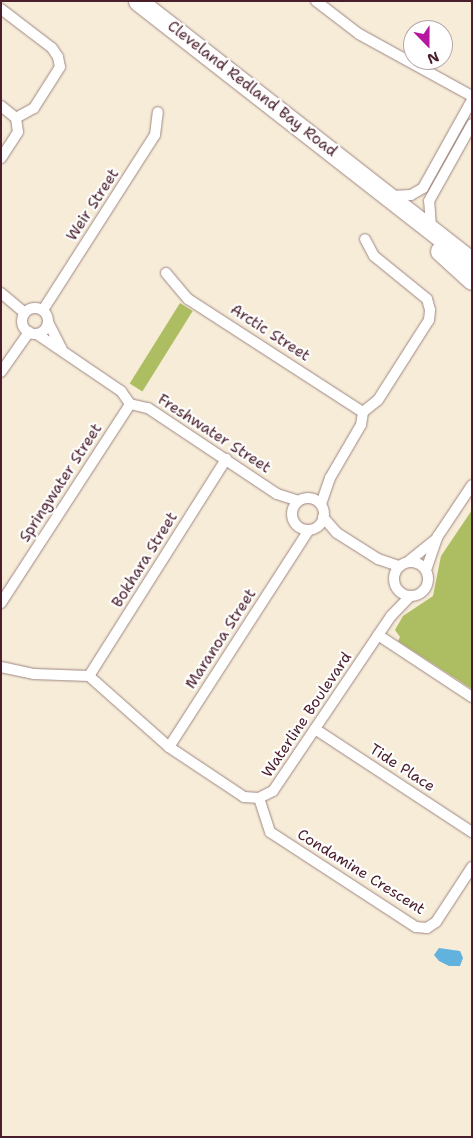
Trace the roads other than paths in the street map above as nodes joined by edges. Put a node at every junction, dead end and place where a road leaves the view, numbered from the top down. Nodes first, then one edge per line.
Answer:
1 (138, 1) edge
2 (316, 1) edge
3 (1, 9) edge
4 (472, 96) edge
5 (472, 100) edge
6 (1, 106) edge
7 (158, 112) dead end
8 (16, 118) junction
9 (472, 124) edge
10 (1, 158) edge
11 (342, 159) junction
12 (392, 196) junction
13 (431, 228) junction
14 (365, 239) dead end
15 (472, 262) edge
16 (166, 273) dead end
17 (472, 280) edge
18 (1, 293) edge
19 (43, 310) junction
20 (25, 313) junction
21 (48, 322) junction
22 (33, 333) junction
23 (62, 350) junction
24 (1, 372) edge
25 (130, 404) junction
26 (363, 412) junction
27 (226, 459) junction
28 (330, 478) junction
29 (472, 485) edge
30 (277, 494) junction
31 (310, 498) junction
32 (298, 501) junction
33 (321, 504) junction
34 (292, 517) junction
35 (323, 517) junction
36 (298, 526) junction
37 (312, 529) junction
38 (337, 533) junction
39 (438, 536) junction
40 (299, 548) junction
41 (378, 559) junction
42 (409, 561) junction
43 (398, 566) junction
44 (426, 570) junction
45 (393, 578) junction
46 (398, 590) junction
47 (410, 596) junction
48 (1, 603) edge
49 (391, 616) junction
50 (378, 635) junction
51 (1, 668) edge
52 (89, 676) junction
53 (472, 696) edge
54 (315, 729) junction
55 (169, 747) junction
56 (259, 798) junction
57 (472, 832) edge
58 (472, 867) edge

1 - 11 highway, Cleveland Redland Bay Road
2 - 4 street
3 - 8 street
5 - 12 street
6 - 8 street
7 - 19 street, Weir Street
8 - 10 street
9 - 13 street
11 - 12 highway, Cleveland Redland Bay Road
11 - 17 highway, Cleveland Redland Bay Road
12 - 13 highway, Cleveland Redland Bay Road
13 - 15 highway, Cleveland Redland Bay Road
14 - 26 street
16 - 26 street, Arctic Street
18 - 20 street
19 - 20 street
19 - 21 street
20 - 22 street
21 - 22 street
21 - 23 street, Freshwater Street
22 - 23 street, Freshwater Street
22 - 24 street
23 - 25 street, Freshwater Street
25 - 27 street, Freshwater Street
25 - 48 street, Springwater Street
26 - 28 street
27 - 30 street, Freshwater Street
27 - 52 street, Bokhara Street
28 - 31 street
28 - 33 street
29 - 39 street
30 - 32 street, Freshwater Street
30 - 34 street, Freshwater Street
31 - 32 street
31 - 33 street
32 - 34 street
33 - 35 street
34 - 36 street
35 - 37 street
35 - 38 street
36 - 37 street
36 - 40 street
37 - 38 street
37 - 40 street, Maranoa Street
38 - 41 street
39 - 42 street
39 - 44 street
40 - 55 street, Maranoa Street
41 - 43 street
41 - 45 street
42 - 43 street
42 - 44 street
43 - 45 street
44 - 47 street
45 - 46 street
46 - 47 street
46 - 49 street, Waterline Boulevard
47 - 49 street, Waterline Boulevard
49 - 50 street, Waterline Boulevard
50 - 53 street
50 - 54 street, Waterline Boulevard
51 - 52 street
52 - 55 street, Waterline Boulevard
54 - 56 street, Waterline Boulevard
54 - 57 street, Tide Place
55 - 56 street, Waterline Boulevard
56 - 58 street, Condamine Crescent

